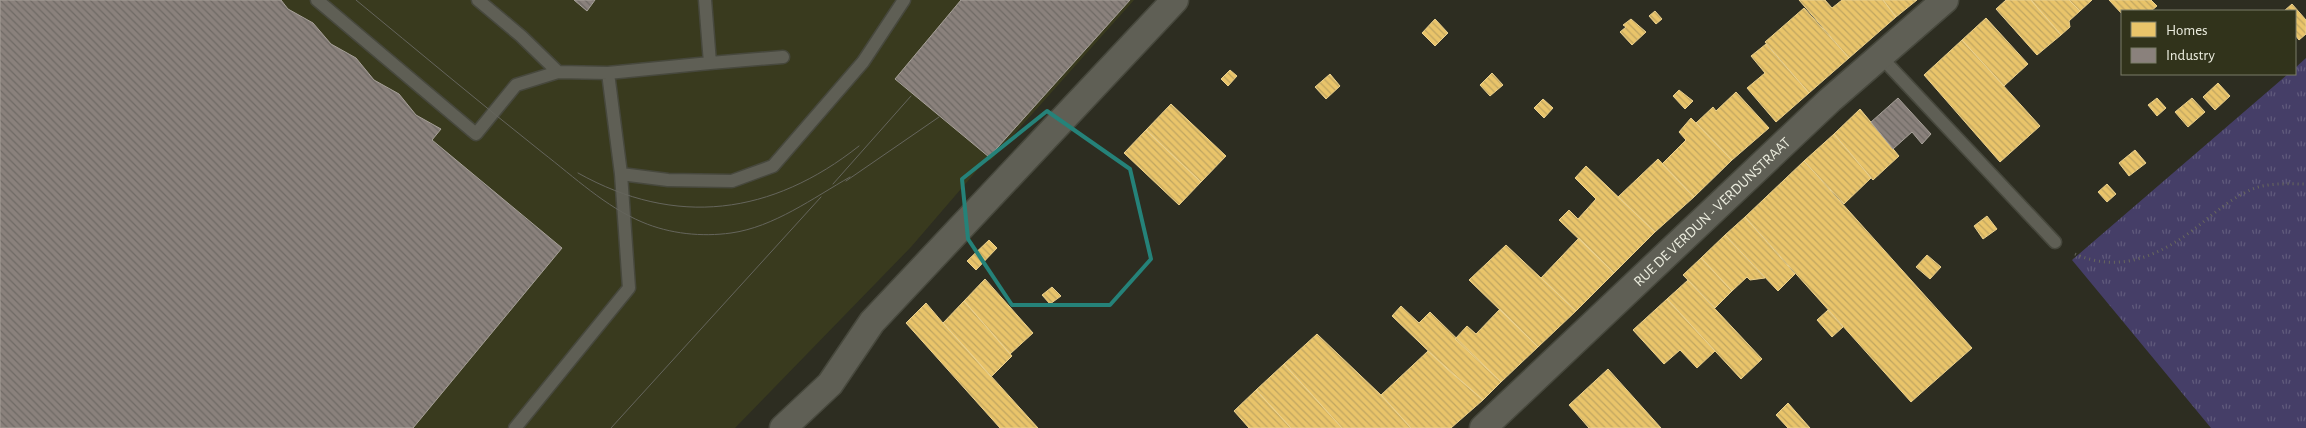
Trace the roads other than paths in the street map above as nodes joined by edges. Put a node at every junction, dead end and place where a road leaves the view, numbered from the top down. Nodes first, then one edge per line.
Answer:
1 (317, 0) edge
2 (478, 0) edge
3 (705, 0) edge
4 (1175, 0) edge
5 (1945, 0) edge
6 (901, 1) edge
7 (1880, 56) junction
8 (783, 57) dead end
9 (710, 62) junction
10 (558, 72) junction
11 (608, 73) junction
12 (621, 174) junction
13 (2056, 242) road end
14 (515, 428) edge
15 (783, 428) edge
16 (1483, 428) edge

1 - 10 lane
2 - 10 lane
3 - 9 lane
4 - 15 street
5 - 7 street, RUE DE VERDUN - VERDUNSTRAAT
6 - 12 lane
7 - 13 lane
7 - 16 street, RUE DE VERDUN - VERDUNSTRAAT
8 - 9 lane
9 - 11 lane
10 - 11 lane
11 - 12 lane
12 - 14 lane

